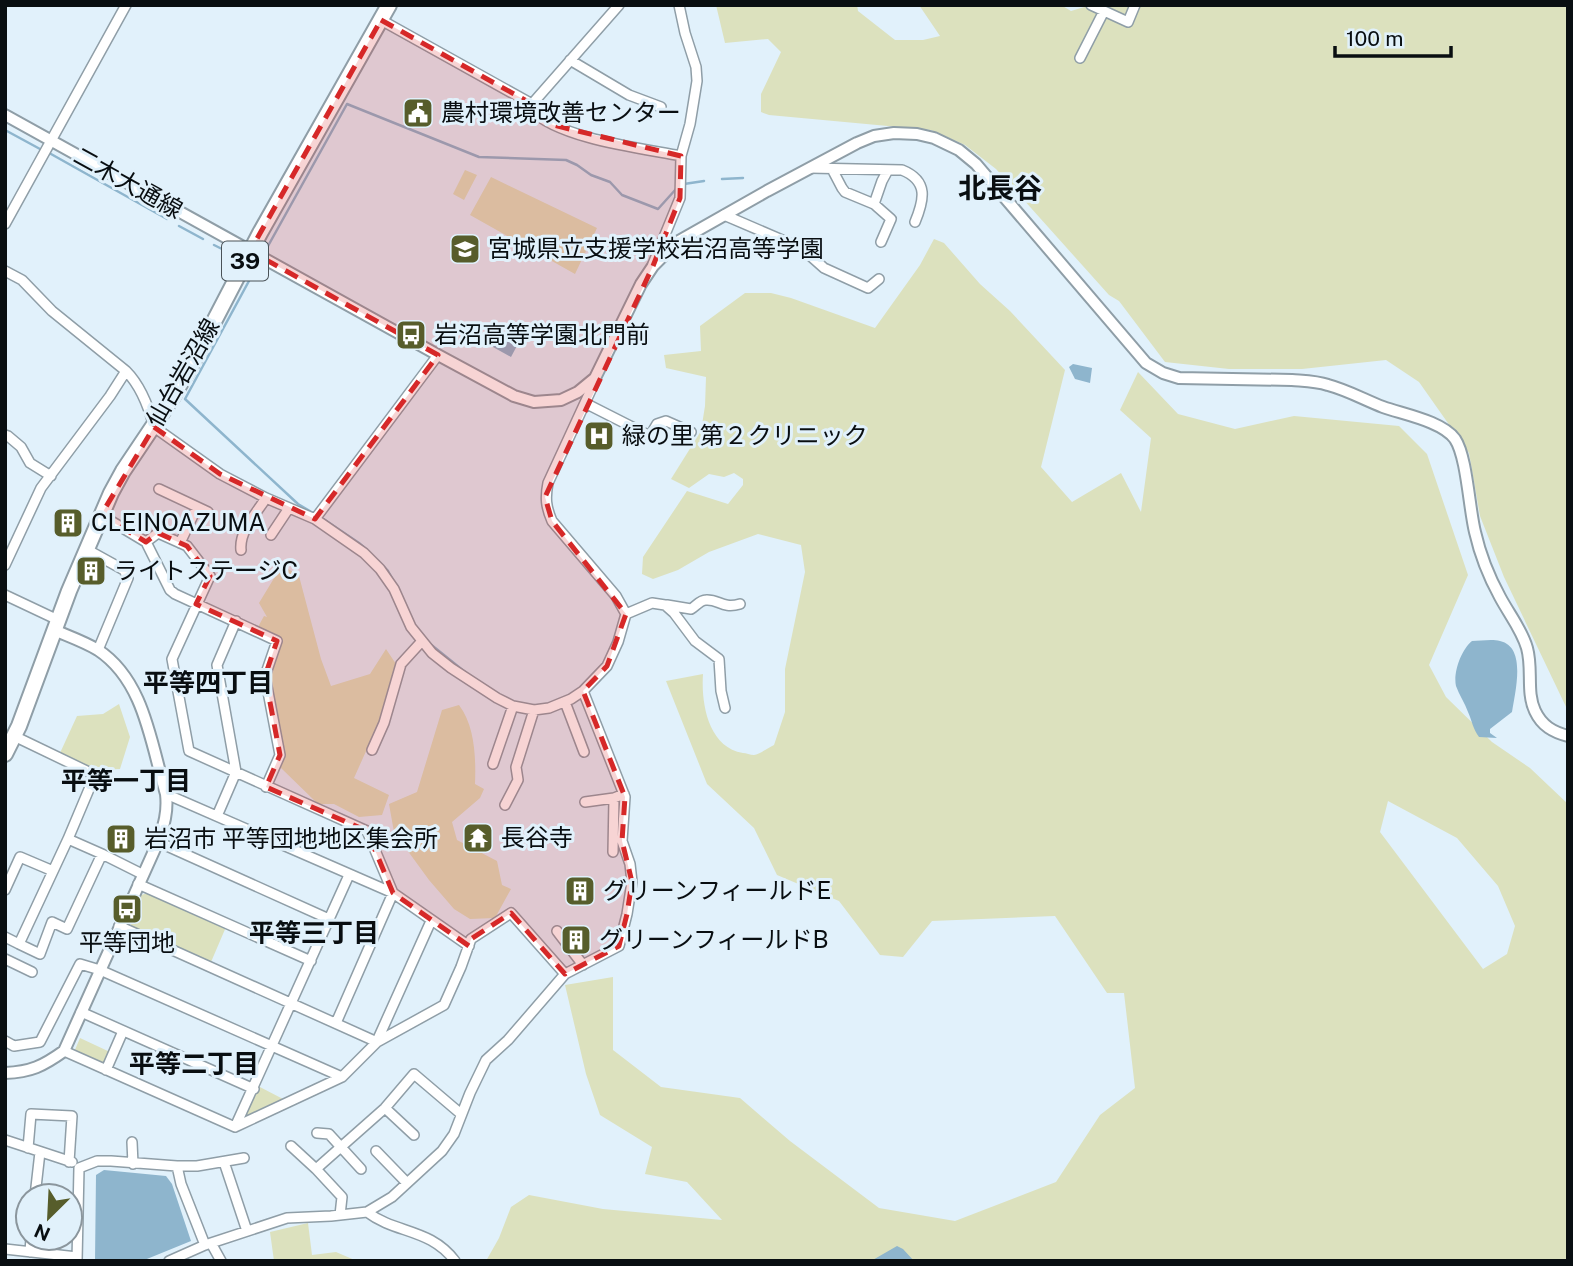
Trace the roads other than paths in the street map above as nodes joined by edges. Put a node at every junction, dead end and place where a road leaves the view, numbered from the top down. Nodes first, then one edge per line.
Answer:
1 (126, 5) edge
2 (389, 5) edge
3 (619, 5) edge
4 (679, 5) edge
5 (1091, 5) edge
6 (1135, 5) edge
7 (1104, 11) junction
8 (380, 20) junction
9 (1080, 58) dead end
10 (570, 60) junction
11 (531, 104) junction
12 (661, 107) dead end
13 (5, 116) edge
14 (52, 141) junction
15 (681, 156) junction
16 (810, 168) junction
17 (832, 169) junction
18 (888, 170) junction
19 (874, 204) junction
20 (724, 215) junction
21 (915, 222) dead end
22 (5, 224) edge
23 (881, 242) dead end
24 (250, 251) junction
25 (653, 266) junction
26 (5, 271) edge
27 (879, 279) dead end
28 (438, 355) junction
29 (601, 368) junction
30 (126, 371) junction
31 (585, 403) junction
32 (153, 427) junction
33 (691, 432) dead end
34 (5, 435) edge
35 (51, 476) junction
36 (159, 489) dead end
37 (266, 498) junction
38 (197, 507) junction
39 (289, 508) junction
40 (208, 512) dead end
41 (101, 515) junction
42 (315, 519) junction
43 (271, 535) dead end
44 (146, 542) junction
45 (180, 543) junction
46 (86, 549) junction
47 (241, 550) dead end
48 (5, 565) edge
49 (5, 595) edge
50 (196, 604) junction
51 (740, 604) dead end
52 (665, 605) junction
53 (626, 614) junction
54 (236, 621) junction
55 (56, 625) junction
56 (422, 641) junction
57 (97, 650) junction
58 (583, 691) junction
59 (565, 702) junction
60 (513, 706) junction
61 (725, 708) dead end
62 (534, 710) junction
63 (10, 733) edge
64 (1568, 736) edge
65 (372, 750) dead end
66 (584, 752) dead end
67 (5, 754) edge
68 (493, 764) dead end
69 (236, 772) junction
70 (266, 786) junction
71 (166, 794) junction
72 (624, 794) junction
73 (614, 798) junction
74 (585, 802) dead end
75 (188, 804) junction
76 (505, 805) dead end
77 (218, 816) junction
78 (167, 817) junction
79 (68, 839) junction
80 (158, 842) junction
81 (613, 852) dead end
82 (102, 854) junction
83 (53, 871) junction
84 (349, 875) junction
85 (140, 879) junction
86 (5, 890) edge
87 (393, 893) junction
88 (329, 919) junction
89 (431, 921) junction
90 (119, 926) junction
91 (557, 931) dead end
92 (5, 937) edge
93 (19, 944) junction
94 (469, 946) junction
95 (5, 959) edge
96 (311, 961) junction
97 (583, 965) junction
98 (100, 970) junction
99 (32, 972) dead end
100 (565, 974) junction
101 (292, 1003) junction
102 (81, 1012) junction
103 (335, 1023) junction
104 (123, 1031) junction
105 (5, 1041) edge
106 (377, 1042) junction
107 (272, 1045) junction
108 (64, 1051) junction
109 (106, 1070) junction
110 (5, 1073) edge
111 (342, 1077) junction
112 (254, 1089) junction
113 (385, 1108) junction
114 (461, 1114) junction
115 (235, 1127) junction
116 (317, 1132) dead end
117 (414, 1135) dead end
118 (5, 1140) edge
119 (132, 1142) dead end
120 (291, 1146) dead end
121 (341, 1147) junction
122 (28, 1148) junction
123 (376, 1151) dead end
124 (40, 1152) junction
125 (244, 1158) dead end
126 (69, 1162) junction
127 (224, 1162) junction
128 (133, 1164) junction
129 (177, 1166) junction
130 (79, 1168) junction
131 (361, 1169) dead end
132 (316, 1170) junction
133 (37, 1182) edge
134 (407, 1183) junction
135 (367, 1212) junction
136 (340, 1215) junction
137 (247, 1231) junction
138 (208, 1244) junction
139 (30, 1252) edge
140 (77, 1259) edge
141 (169, 1261) edge
142 (221, 1261) edge
143 (455, 1261) edge

1 - 14 street
2 - 8 main road, 仙台岩沼線 / 39
3 - 10 street
4 - 15 street
5 - 7 street
6 - 7 street
7 - 9 street
8 - 11 street
8 - 24 main road, 仙台岩沼線 / 39
10 - 11 street
10 - 12 street
11 - 15 street
13 - 14 street, 二木大通線
14 - 22 street
14 - 24 street, 二木大通線
15 - 25 street
16 - 17 street
16 - 20 street, 二木大通線
16 - 64 street, 二木大通線
17 - 18 street
17 - 19 street
18 - 19 street
18 - 21 street
19 - 23 street
20 - 25 street, 二木大通線
20 - 27 street
24 - 28 street, 二木大通線
24 - 32 main road, 仙台岩沼線 / 39
25 - 29 street, 二木大通線
26 - 30 street
28 - 29 street, 二木大通線
28 - 42 street
29 - 31 street
30 - 32 street
30 - 35 street
31 - 33 street
31 - 53 street
32 - 37 street
32 - 41 main road, 仙台岩沼線 / 39
34 - 35 street
35 - 48 street
36 - 38 street
37 - 39 street
37 - 47 street
38 - 40 street
38 - 45 street
39 - 42 street
39 - 43 street
41 - 44 street
41 - 46 main road, 仙台岩沼線 / 39
42 - 56 street
44 - 45 street
44 - 50 street
45 - 50 street
46 - 55 main road, 仙台岩沼線 / 39
46 - 57 street
49 - 55 street
50 - 54 street
50 - 69 street
51 - 52 street
52 - 53 street
52 - 61 street
53 - 58 street
54 - 69 street
54 - 70 street
55 - 57 street
55 - 63 main road, 仙台岩沼線 / 39
56 - 60 street
56 - 65 street
57 - 71 street
58 - 59 street
58 - 72 street
59 - 62 street
59 - 66 street
60 - 62 street
60 - 68 street
62 - 76 street
63 - 67 main road, 仙台岩沼線 / 39
63 - 79 street
69 - 70 street
69 - 77 street
70 - 87 street
71 - 75 street
71 - 78 street
72 - 73 street
72 - 97 street
73 - 74 street
73 - 81 street
75 - 77 street
75 - 78 street
77 - 84 street
78 - 80 street
79 - 82 street
79 - 83 street
80 - 85 street
80 - 88 street
82 - 85 street
82 - 93 street
83 - 86 street
83 - 93 street
84 - 87 street
84 - 88 street
85 - 90 street
85 - 96 street
87 - 89 street
87 - 103 street
88 - 96 street
89 - 94 street
89 - 106 street
90 - 98 street
90 - 101 street
91 - 97 street
92 - 93 street
94 - 100 street
94 - 106 street
95 - 99 street
96 - 101 street
97 - 100 street
98 - 102 street
98 - 105 street
98 - 107 street
100 - 114 street
101 - 103 street
101 - 107 street
102 - 104 street
102 - 108 street
103 - 106 street
104 - 109 street
104 - 112 street
106 - 111 street
107 - 111 street
107 - 112 street
108 - 109 street
108 - 110 street
109 - 115 street
111 - 115 street
112 - 115 street
113 - 114 street
113 - 117 street
113 - 121 street
114 - 134 street
116 - 121 street
118 - 122 street
119 - 128 street
120 - 132 street
121 - 131 street
121 - 132 street
122 - 124 street
122 - 126 street
123 - 134 street
124 - 126 street
124 - 133 street
125 - 127 street
126 - 130 street
127 - 129 street
127 - 137 street
128 - 129 street
128 - 130 street
129 - 138 street
130 - 140 street
132 - 136 street
134 - 135 street
135 - 136 street
135 - 143 street
136 - 137 street
137 - 138 street
138 - 141 street
138 - 142 street
139 - 140 street

